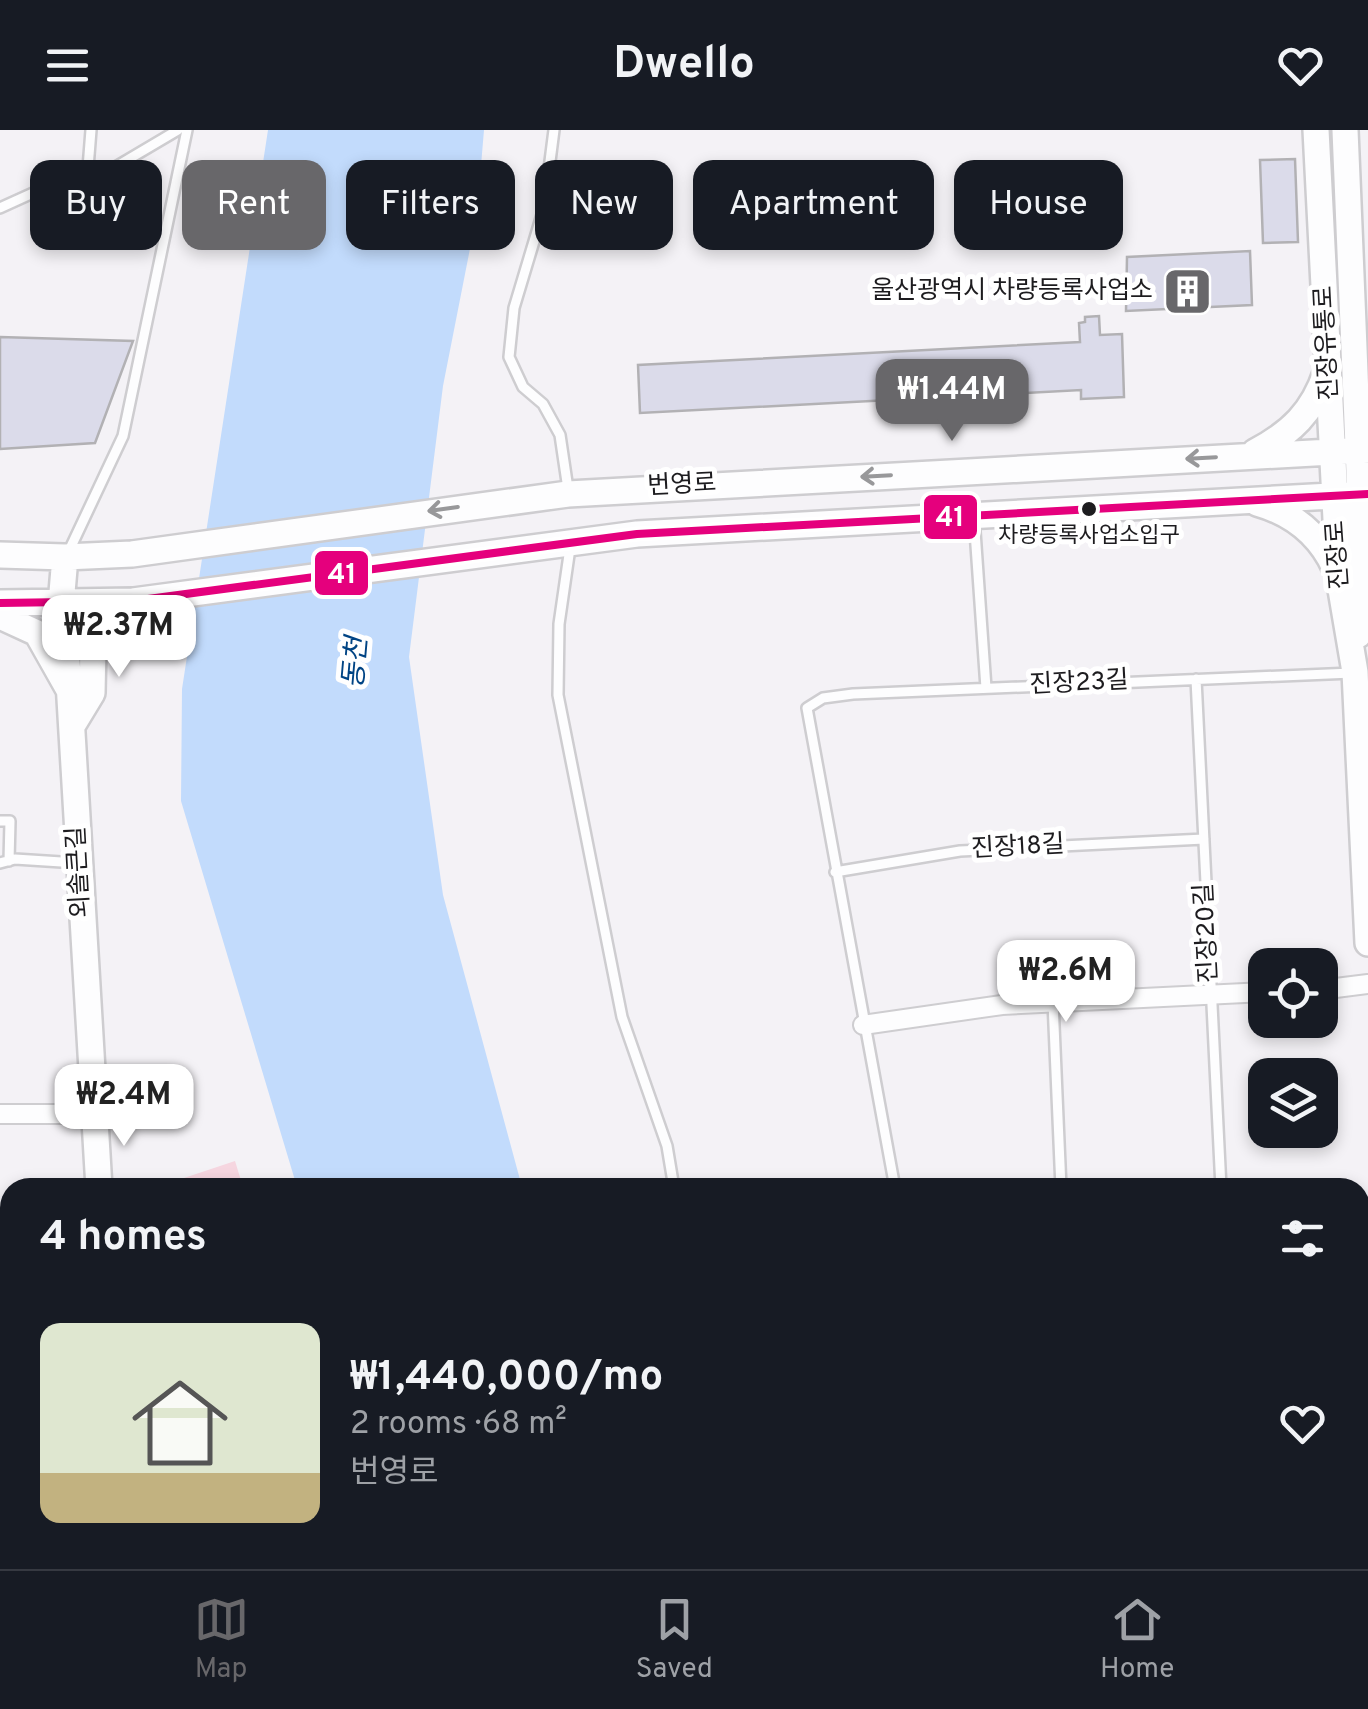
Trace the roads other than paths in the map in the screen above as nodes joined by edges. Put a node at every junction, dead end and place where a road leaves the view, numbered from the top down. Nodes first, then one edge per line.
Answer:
1 (91, 130) edge
2 (178, 130) edge
3 (186, 130) edge
4 (554, 130) edge
5 (1316, 130) edge
6 (1345, 130) edge
7 (89, 160) edge
8 (127, 160) edge
9 (30, 194) edge
10 (0, 208) edge
11 (1329, 364) junction
12 (1355, 365) junction
13 (1368, 399) edge
14 (1353, 451) edge
15 (1249, 456) junction
16 (568, 494) junction
17 (1354, 495) edge
18 (1248, 500) junction
19 (974, 515) junction
20 (571, 540) junction
21 (0, 555) edge
22 (65, 558) junction
23 (1356, 569) edge
24 (0, 603) edge
25 (110, 603) junction
26 (61, 604) junction
27 (0, 616) edge
28 (1196, 679) junction
29 (1360, 686) edge
30 (986, 688) junction
31 (70, 690) junction
32 (72, 726) junction
33 (0, 821) edge
34 (1204, 839) junction
35 (5, 862) edge
36 (79, 863) junction
37 (835, 872) junction
38 (1368, 943) edge
39 (1368, 984) edge
40 (1338, 988) edge
41 (1248, 993) edge
42 (1211, 994) junction
43 (1053, 1002) junction
44 (863, 1025) junction
45 (0, 1114) edge
46 (94, 1114) junction
47 (99, 1178) edge
48 (672, 1178) edge
49 (893, 1178) edge
50 (1061, 1178) edge
51 (1220, 1178) edge

1 - 7 lane
2 - 8 lane
3 - 22 lane
4 - 16 lane
5 - 11 main road, 진장유통로
6 - 12 main road, 진장유통로
9 - 10 lane
11 - 14 main road, 진장유통로
11 - 15 main road
12 - 13 main road
12 - 14 main road, 진장유통로
14 - 15 main road, 번영로
14 - 17 main road, 진장유통로
15 -> 16 main road, 번영로
16 -> 22 main road, 번영로
17 - 18 main road, 번영로
17 - 23 main road, 진장로
18 - 19 main road, 번영로
18 - 23 main road
19 - 20 main road, 번영로
19 - 30 lane
20 - 25 main road, 번영로
20 - 48 lane
21 - 22 main road, 번영로
22 - 26 main road, 외솔큰길
23 - 29 main road, 진장로
24 - 26 main road, 번영로
25 - 26 main road, 번영로
25 - 32 main road
26 - 31 main road, 외솔큰길
27 - 31 main road
28 - 29 lane, 진장23길
28 - 30 lane, 진장23길
28 - 34 lane, 진장20길
29 - 38 main road, 진장로
30 - 37 lane, 진장23길
31 - 32 main road, 외솔큰길
32 - 36 main road, 외솔큰길
33 - 35 lane
34 - 37 lane, 진장18길
34 - 42 lane, 진장20길
35 - 36 lane
36 - 46 main road, 외솔큰길
37 - 44 lane
39 - 40 street
41 - 42 street
42 - 43 street
42 - 51 lane, 진장20길
43 - 44 street
43 - 50 lane
44 - 49 lane
45 - 46 street
46 - 47 main road, 외솔큰길

